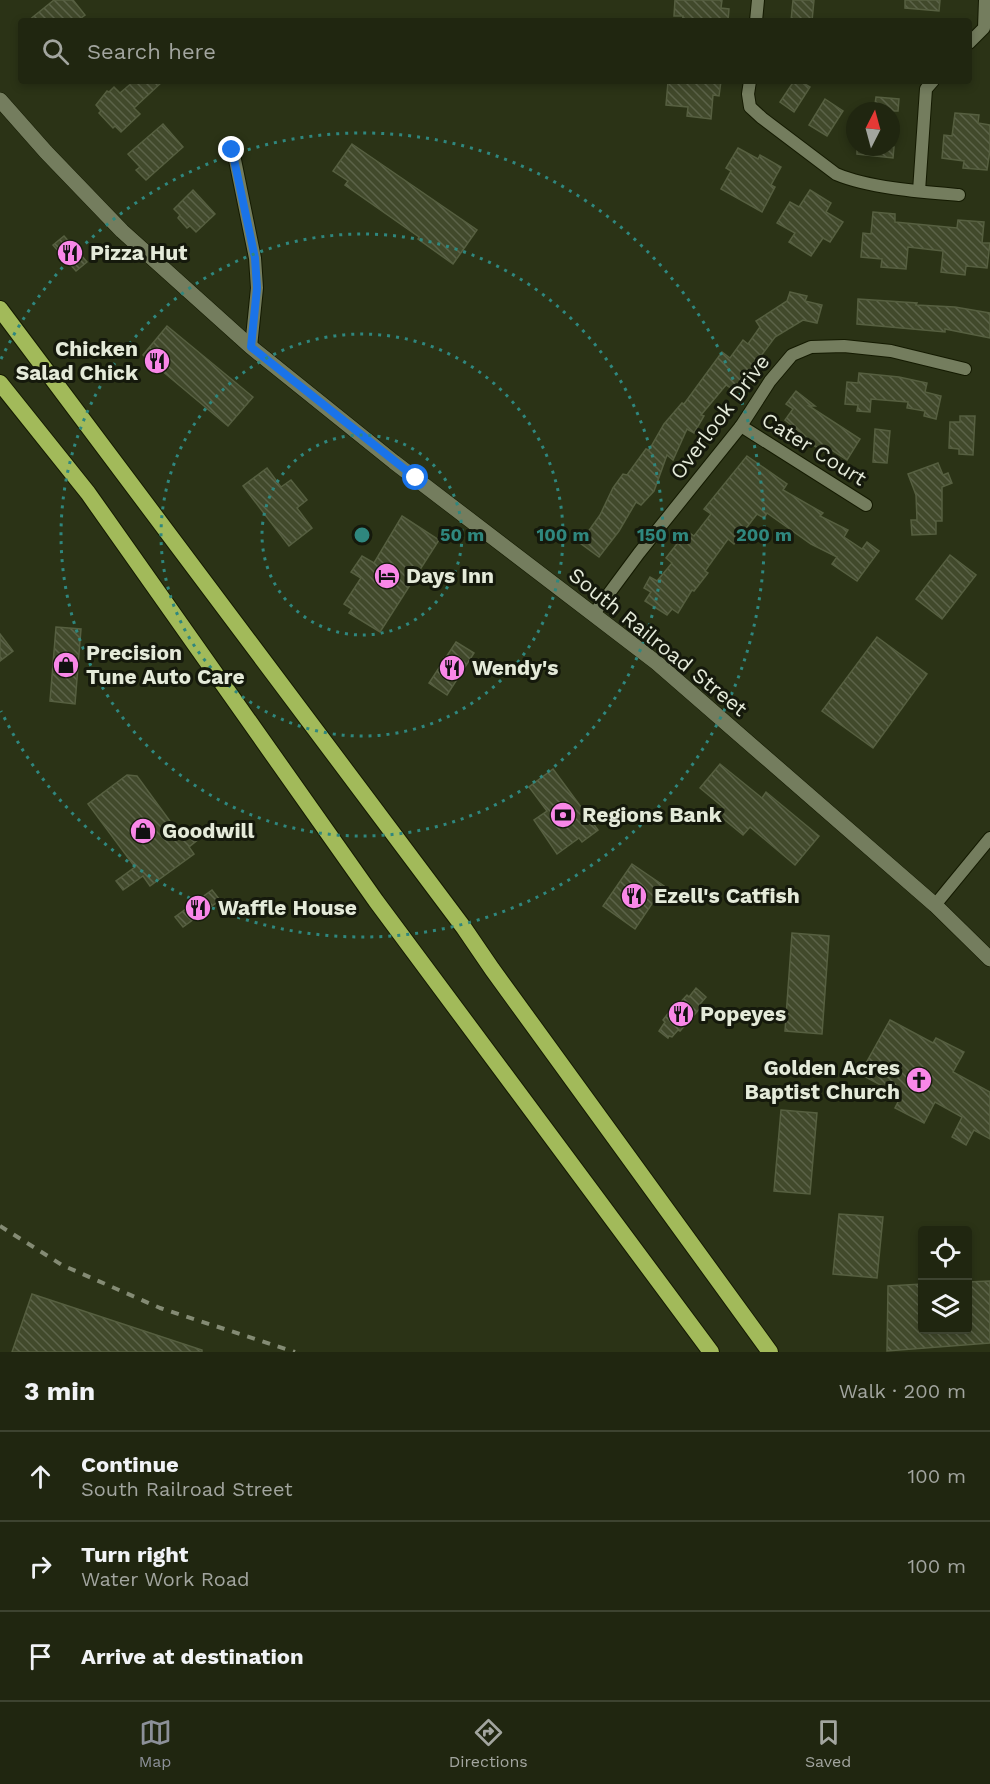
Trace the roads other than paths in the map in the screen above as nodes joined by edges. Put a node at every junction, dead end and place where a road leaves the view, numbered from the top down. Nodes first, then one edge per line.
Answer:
1 (758, 0) edge
2 (985, 0) edge
3 (756, 18) edge
4 (972, 40) edge
5 (750, 84) edge
6 (930, 84) edge
7 (0, 100) edge
8 (232, 150) dead end
9 (919, 191) junction
10 (959, 195) dead end
11 (0, 309) edge
12 (251, 347) junction
13 (965, 369) dead end
14 (0, 383) edge
15 (741, 426) junction
16 (866, 505) dead end
17 (593, 615) junction
18 (990, 838) edge
19 (935, 905) junction
20 (990, 958) edge
21 (711, 1352) edge
22 (770, 1352) edge

1 - 3 street
2 - 4 street
5 - 9 street
6 - 9 street
7 - 12 street, South Railroad Street
8 - 12 street
9 - 10 street
11 - 22 highway
12 - 17 street, South Railroad Street
13 - 15 street, Overlook Drive
14 - 21 highway
15 - 16 street, Cater Court
15 - 17 street, Overlook Drive
17 - 19 street, South Railroad Street
18 - 19 street
19 - 20 street, South Railroad Street

